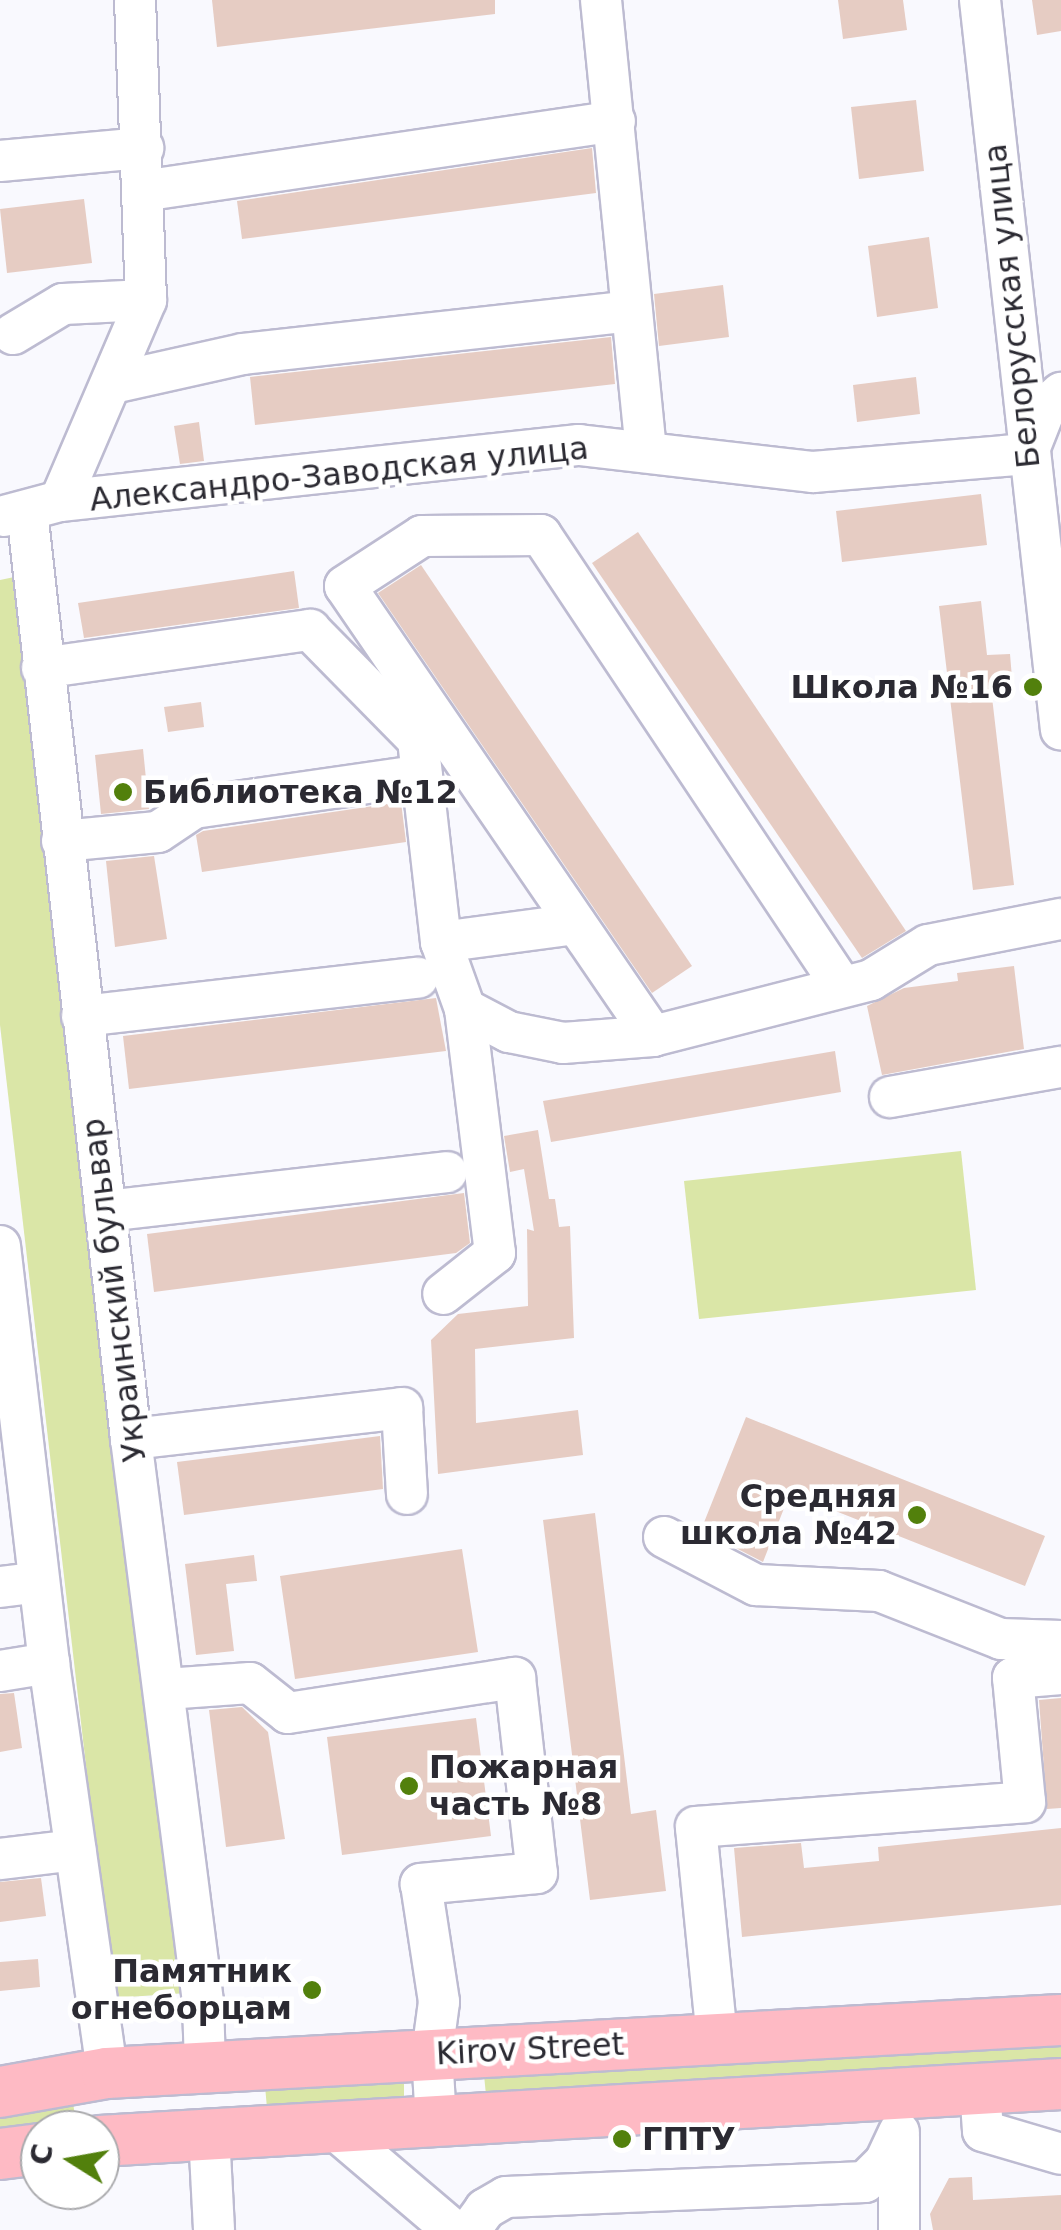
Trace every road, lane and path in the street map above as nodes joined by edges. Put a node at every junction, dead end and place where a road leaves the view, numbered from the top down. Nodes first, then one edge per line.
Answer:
1 (134, 0) edge
2 (601, 0) edge
3 (980, 0) edge
4 (615, 122) junction
5 (143, 148) junction
6 (0, 161) edge
7 (142, 192) junction
8 (146, 300) junction
9 (632, 311) junction
10 (13, 334) dead end
11 (113, 383) junction
12 (1061, 393) edge
13 (646, 452) junction
14 (1027, 454) junction
15 (29, 510) edge
16 (1052, 576) edge
17 (42, 668) junction
18 (1061, 730) edge
19 (422, 775) junction
20 (62, 841) junction
21 (1061, 919) edge
22 (576, 924) junction
23 (441, 942) junction
24 (418, 978) dead end
25 (840, 985) junction
26 (465, 1009) junction
27 (82, 1016) junction
28 (653, 1036) junction
29 (1061, 1067) edge
30 (890, 1097) dead end
31 (447, 1172) dead end
32 (105, 1211) junction
33 (0, 1246) edge
34 (443, 1294) dead end
35 (131, 1439) junction
36 (12, 1469) edge
37 (407, 1494) dead end
38 (664, 1537) dead end
39 (20, 1585) edge
40 (1061, 1641) edge
41 (49, 1663) junction
42 (0, 1671) edge
43 (1061, 1674) edge
44 (166, 1689) junction
45 (75, 1850) junction
46 (0, 1859) edge
47 (1061, 2020) edge
48 (716, 2038) junction
49 (432, 2054) junction
50 (205, 2066) junction
51 (107, 2073) junction
52 (1061, 2084) edge
53 (980, 2088) junction
54 (0, 2092) edge
55 (106, 2110) edge
56 (900, 2113) junction
57 (436, 2122) junction
58 (333, 2128) junction
59 (209, 2134) junction
60 (120, 2139) edge
61 (1061, 2154) edge
62 (214, 2230) edge
63 (453, 2230) edge
64 (470, 2230) edge
65 (900, 2230) edge

1 - 5 street, Украинский бульвар
2 - 4 street
3 - 14 street, Белорусская улица
4 - 7 street
4 - 9 street
5 - 6 street
5 - 7 street, Украинский бульвар
7 - 8 street, Украинский бульвар
8 - 10 street
8 - 11 street, Украинский бульвар
9 - 11 street
9 - 13 street
11 - 15 street, Украинский бульвар
12 - 14 street
13 - 14 street, Александро-Заводская улица
13 - 15 street, Александро-Заводская улица
14 - 16 street, Белорусская улица
15 - 17 street, Украинский бульвар
16 - 18 street, Белорусская улица
17 - 19 street
17 - 20 street, Украинский бульвар
19 - 20 street
19 - 23 street
20 - 27 street, Украинский бульвар
21 - 25 street
22 - 23 street
22 - 25 street
22 - 28 street
23 - 26 street
24 - 27 street
25 - 28 street
26 - 28 street
26 - 34 street
27 - 32 street, Украинский бульвар
29 - 30 street
31 - 32 street
32 - 35 street, Украинский бульвар
33 - 36 street
35 - 37 street
35 - 44 street, Украинский бульвар
36 - 39 street
38 - 40 street
39 - 41 street
41 - 42 street
41 - 45 street
43 - 48 street
44 - 49 street
44 - 50 street, Украинский бульвар
45 - 46 street
45 - 51 street
47 - 48 main road, Kirov Street
48 - 49 main road, Kirov Street
49 - 50 main road, Kirov Street
49 - 57 street
50 - 51 main road, Kirov Street
50 - 59 main road
51 - 54 main road, Kirov Street
51 - 55 main road
52 - 53 main road, Kirov Street
53 - 56 main road, Kirov Street
53 - 61 street
56 - 57 main road, Kirov Street
56 - 64 street
56 - 65 street
57 - 58 main road, Kirov Street
58 - 59 main road, Kirov Street
58 - 63 street
59 - 60 main road, Kirov Street
59 - 62 street

